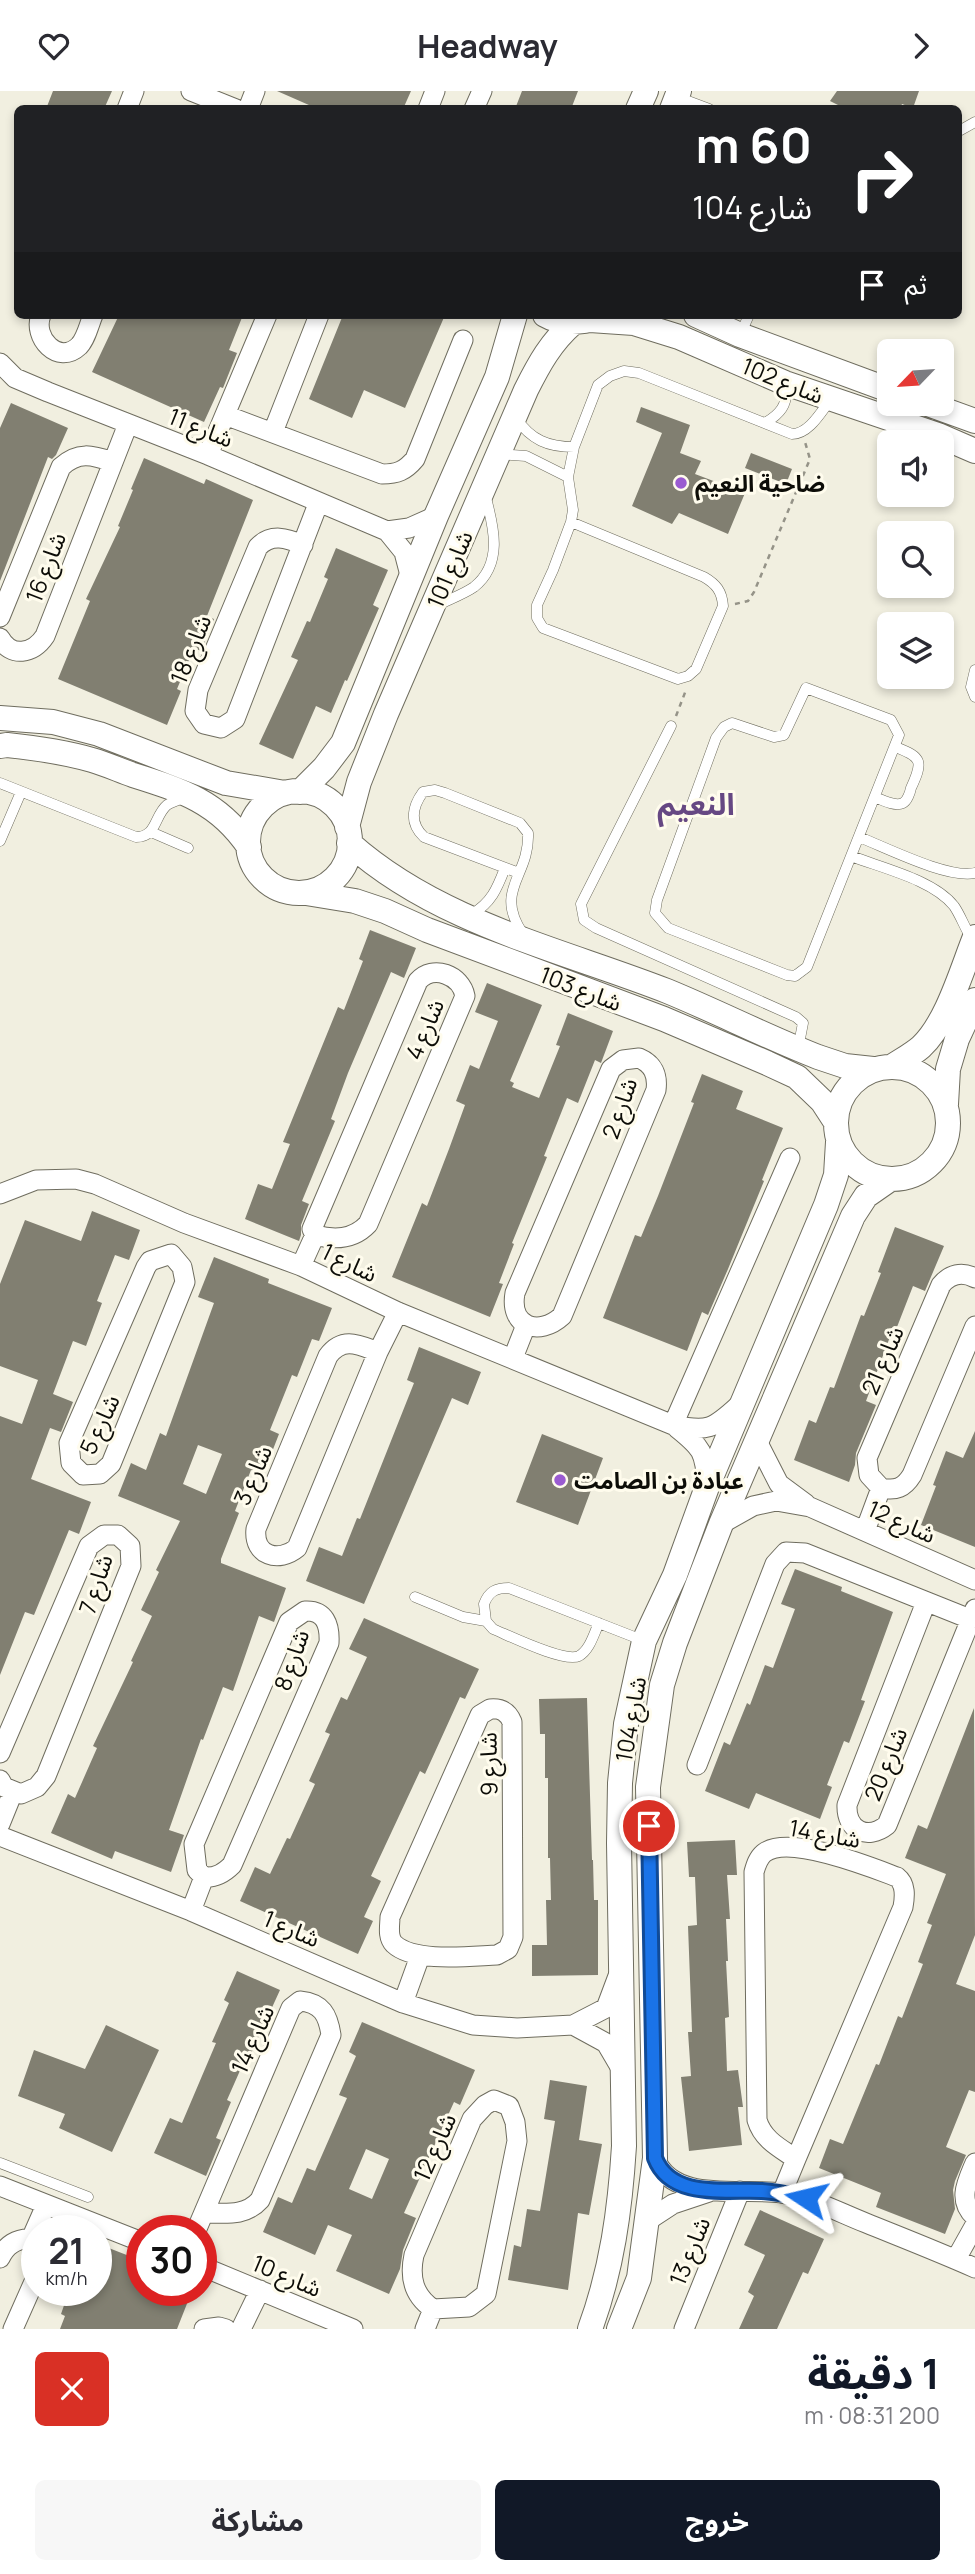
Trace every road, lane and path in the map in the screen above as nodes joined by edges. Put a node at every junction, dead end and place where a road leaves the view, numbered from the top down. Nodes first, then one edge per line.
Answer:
1 (191, 91) edge
2 (676, 99) edge
3 (226, 105) edge
4 (696, 105) edge
5 (39, 319) edge
6 (91, 319) edge
7 (265, 319) edge
8 (317, 319) edge
9 (514, 319) edge
10 (552, 319) edge
11 (587, 319) edge
12 (715, 319) edge
13 (744, 325) edge
14 (463, 340) dead end
15 (0, 363) edge
16 (785, 383) junction
17 (877, 385) edge
18 (831, 399) junction
19 (954, 413) edge
20 (225, 415) junction
21 (515, 416) junction
22 (975, 421) edge
23 (765, 423) junction
24 (128, 424) junction
25 (273, 432) junction
26 (799, 434) junction
27 (574, 447) junction
28 (975, 451) edge
29 (498, 454) junction
30 (208, 455) junction
31 (113, 463) junction
32 (568, 477) junction
33 (483, 489) junction
34 (318, 504) junction
35 (436, 516) junction
36 (571, 522) junction
37 (387, 531) junction
38 (303, 545) junction
39 (411, 579) junction
40 (723, 606) junction
41 (432, 608) junction
42 (0, 617) edge
43 (0, 638) edge
44 (975, 670) edge
45 (688, 676) junction
46 (975, 697) edge
47 (0, 718) edge
48 (671, 726) joint
49 (0, 746) edge
50 (895, 747) junction
51 (0, 783) edge
52 (21, 792) junction
53 (292, 792) junction
54 (190, 795) junction
55 (875, 797) junction
56 (152, 832) junction
57 (348, 835) junction
58 (859, 837) junction
59 (0, 841) edge
60 (249, 847) junction
61 (188, 848) dead end
62 (851, 856) junction
63 (505, 868) junction
64 (519, 873) junction
65 (975, 873) edge
66 (306, 893) junction
67 (469, 916) junction
68 (974, 939) edge
69 (527, 940) junction
70 (975, 1000) edge
71 (797, 1049) junction
72 (883, 1067) junction
73 (946, 1104) junction
74 (836, 1132) junction
75 (790, 1159) dead end
76 (889, 1180) junction
77 (0, 1194) edge
78 (184, 1223) junction
79 (314, 1235) junction
80 (172, 1255) junction
81 (301, 1266) junction
82 (975, 1278) edge
83 (398, 1312) junction
84 (526, 1325) junction
85 (975, 1326) edge
86 (378, 1352) junction
87 (513, 1358) junction
88 (742, 1403) junction
89 (673, 1425) junction
90 (757, 1441) junction
91 (707, 1487) junction
92 (881, 1489) junction
93 (810, 1507) junction
94 (721, 1524) junction
95 (865, 1531) junction
96 (975, 1580) edge
97 (415, 1597) dead end
98 (926, 1602) junction
99 (973, 1614) edge
100 (486, 1621) junction
101 (599, 1623) junction
102 (644, 1641) junction
103 (628, 1717) junction
104 (656, 1726) junction
105 (0, 1753) edge
106 (696, 1765) dead end
107 (6, 1786) edge
108 (0, 1823) edge
109 (0, 1836) edge
110 (619, 1843) junction
111 (649, 1846) junction
112 (204, 1877) junction
113 (191, 1911) junction
114 (420, 1956) junction
115 (621, 1969) junction
116 (403, 2003) junction
117 (573, 2025) junction
118 (622, 2072) junction
119 (655, 2158) junction
120 (796, 2159) junction
121 (0, 2163) edge
122 (975, 2163) edge
123 (0, 2186) edge
124 (712, 2191) junction
125 (740, 2191) junction
126 (782, 2193) junction
127 (88, 2197) dead end
128 (46, 2205) junction
129 (204, 2213) joint
130 (43, 2215) edge
131 (975, 2217) edge
132 (647, 2221) junction
133 (975, 2225) edge
134 (126, 2236) edge
135 (21, 2240) edge
136 (0, 2258) edge
137 (956, 2259) junction
138 (975, 2268) edge
139 (217, 2273) edge
140 (260, 2290) junction
141 (23, 2306) edge
142 (433, 2309) junction
143 (13, 2329) edge
144 (204, 2329) edge
145 (226, 2329) edge
146 (241, 2329) edge
147 (353, 2329) edge
148 (425, 2329) edge
149 (590, 2329) edge
150 (619, 2329) edge
151 (684, 2329) edge

1 - 3 street
2 - 4 lane
5 - 6 street
7 - 20 street
8 - 25 street
9 - 35 street, شارع 101
10 - 11 street, شارع 102
11 - 16 street, شارع 102
11 - 21 street, شارع 101
12 - 13 street, شارع 102
13 - 17 street, شارع 102
14 - 25 street
15 - 24 street, شارع 11
16 - 18 street, شارع 102
16 - 23 lane
18 - 26 lane
18 - 28 street, شارع 102
19 - 22 street
20 - 25 street
20 - 30 street
21 - 27 lane
21 - 29 street, شارع 101
23 - 26 lane
23 - 27 lane
24 - 30 street, شارع 11
24 - 31 street, شارع 16
26 - 40 path
27 - 32 lane
29 - 32 lane
29 - 33 street, شارع 101
30 - 34 street, شارع 11
31 - 42 street, شارع 16
31 - 43 street, شارع 16
32 - 36 lane
33 - 41 street, شارع 101
33 - 41 lane
34 - 37 street, شارع 11
34 - 38 street, شارع 18
35 - 37 street
35 - 39 street, شارع 101
36 - 40 lane
36 - 45 lane
37 - 39 street
38 - 38 street, شارع 18
39 - 53 street, شارع 101
40 - 45 lane
41 - 57 street, شارع 101
44 - 46 lane
45 - 48 path
47 - 53 street
48 - 71 lane
49 - 54 street
50 - 55 lane
50 - 55 lane
50 - 62 lane
51 - 52 lane
52 - 56 lane
52 - 59 lane
53 - 57 street
53 - 60 street
54 - 56 lane
54 - 60 street
55 - 58 lane
56 - 61 lane
57 - 66 street
57 - 67 street, شارع 103
58 - 62 lane
58 - 65 lane
60 - 66 street
62 - 68 lane
63 - 64 lane
63 - 64 lane
63 - 67 lane
64 - 69 lane
66 - 74 street, شارع 103
67 - 69 street, شارع 103
68 - 72 street
69 - 71 street, شارع 103
70 - 73 street
71 - 72 street, شارع 103
72 - 73 street
72 - 74 street
73 - 76 street
74 - 76 street
74 - 88 street, شارع 104
75 - 89 street
76 - 90 street, شارع 104
77 - 78 street, شارع 1
78 - 80 street
78 - 81 street, شارع 1
79 - 79 street, شارع 4
79 - 81 street, شارع 4
80 - 80 street, شارع 5
81 - 83 street, شارع 1
82 - 92 street, شارع 21
83 - 86 street, شارع 3
83 - 87 street, شارع 1
84 - 84 street, شارع 2
84 - 87 street
85 - 92 street
86 - 86 street, شارع 3
87 - 89 street, شارع 1
88 - 89 street, شارع 1
88 - 91 street, شارع 104
89 - 91 street, شارع 1
90 - 93 street, شارع 12
90 - 94 street, شارع 104
91 - 102 street, شارع 104
92 - 95 street
93 - 94 street, شارع 12
93 - 95 street, شارع 12
94 - 104 street, شارع 104
95 - 96 street, شارع 12
97 - 100 lane
98 - 99 street, شارع 20
98 - 99 street, شارع 20
98 - 106 street, شارع 20
100 - 101 lane
100 - 101 lane
101 - 102 lane
102 - 103 street, شارع 104
103 - 104 street
103 - 110 street, شارع 104
104 - 111 street, شارع 104
105 - 107 street, شارع 7
107 - 108 street, شارع 7
109 - 113 street, شارع 1
110 - 111 street
110 - 115 street, شارع 104
111 - 119 street, شارع 104
112 - 112 street, شارع 8
112 - 113 street
113 - 116 street, شارع 1
114 - 114 street, شارع 9
114 - 116 street
115 - 117 street, شارع 1
115 - 118 street, شارع 104
116 - 117 street, شارع 1
117 - 118 street
118 - 149 street, شارع 104
119 - 124 street
119 - 132 street, شارع 104
120 - 120 street, شارع 14
120 - 126 street, شارع 14
121 - 127 lane
122 - 131 street
123 - 128 street
124 - 125 street
124 - 132 street
125 - 126 street
125 - 151 street, شارع 13
126 - 137 street
128 - 130 street
128 - 134 street
129 - 129 street, شارع 14
132 - 150 street, شارع 104
133 - 137 street
135 - 136 street
137 - 138 street
139 - 140 street, شارع 10
140 - 146 street
140 - 147 street, شارع 10
141 - 143 street
142 - 142 street, شارع 12
142 - 148 street
144 - 145 street

